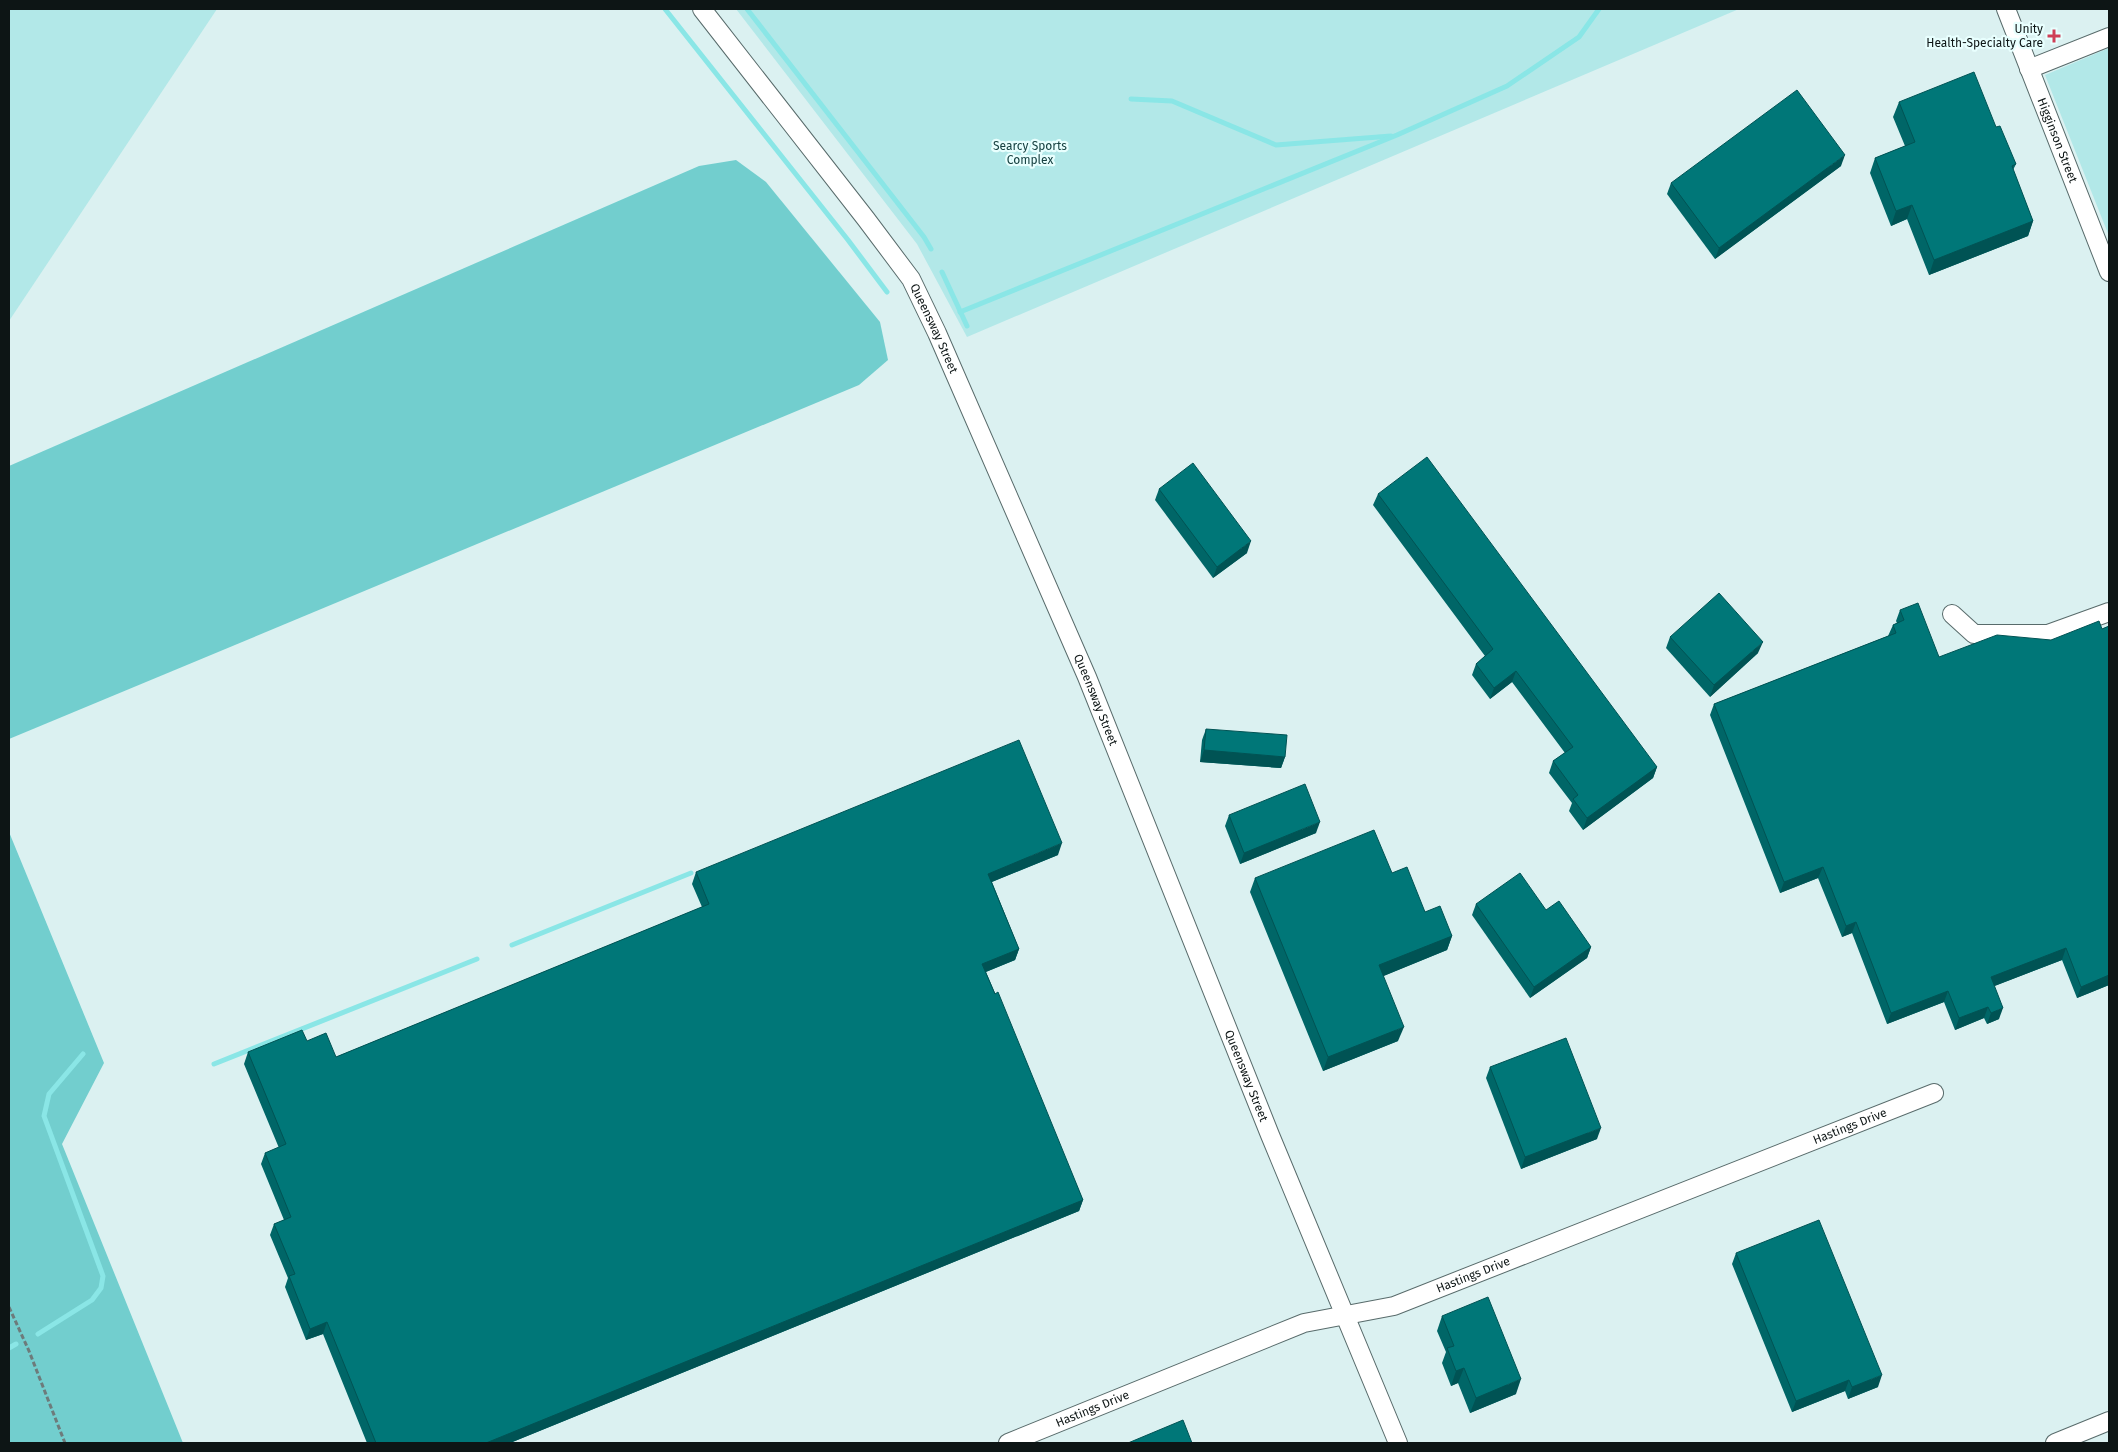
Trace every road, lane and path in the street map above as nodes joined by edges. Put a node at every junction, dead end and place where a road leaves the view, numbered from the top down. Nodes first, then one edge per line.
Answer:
1 (702, 9) edge
2 (2006, 9) edge
3 (2109, 36) edge
4 (2029, 69) junction
5 (2109, 272) edge
6 (2109, 612) edge
7 (1952, 614) dead end
8 (1934, 1093) dead end
9 (9, 1308) edge
10 (1345, 1315) junction
11 (2109, 1422) edge
12 (65, 1443) edge
13 (1008, 1443) edge
14 (1398, 1443) edge
15 (2055, 1443) edge

1 - 10 street, Queensway Street
2 - 4 street, Higginson Street
3 - 4 street
4 - 5 street, Higginson Street
6 - 7 street
8 - 10 street, Hastings Drive
9 - 12 path
10 - 13 street, Hastings Drive
10 - 14 street, Queensway Street
11 - 15 street

